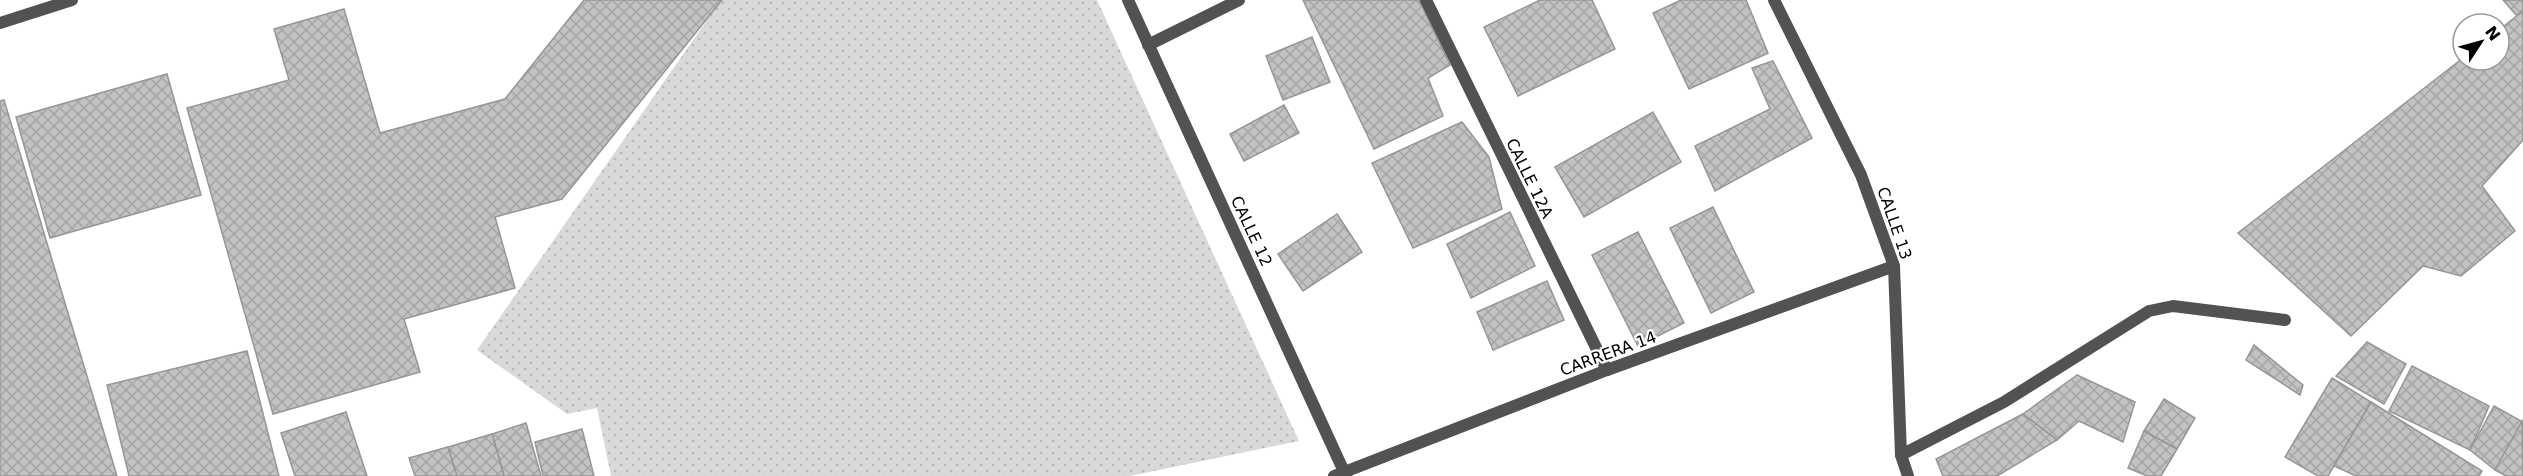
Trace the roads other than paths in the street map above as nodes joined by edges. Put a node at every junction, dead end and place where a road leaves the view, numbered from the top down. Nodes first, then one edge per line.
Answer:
1 (72, 0) edge
2 (1128, 0) edge
3 (1239, 0) edge
4 (1426, 0) edge
5 (1774, 0) edge
6 (0, 23) edge
7 (1148, 45) junction
8 (1894, 267) junction
9 (2285, 320) dead end
10 (1607, 370) junction
11 (1901, 455) junction
12 (1342, 475) edge
13 (1908, 476) edge

1 - 6 street
2 - 7 street, CALLE 12
3 - 7 street
4 - 10 street, CALLE 12A
5 - 8 street, CALLE 13
7 - 12 street, CALLE 12
8 - 10 street, CARRERA 14
8 - 11 street, CALLE 13
9 - 11 street
10 - 12 street, CARRERA 14
11 - 13 street, CALLE 13

